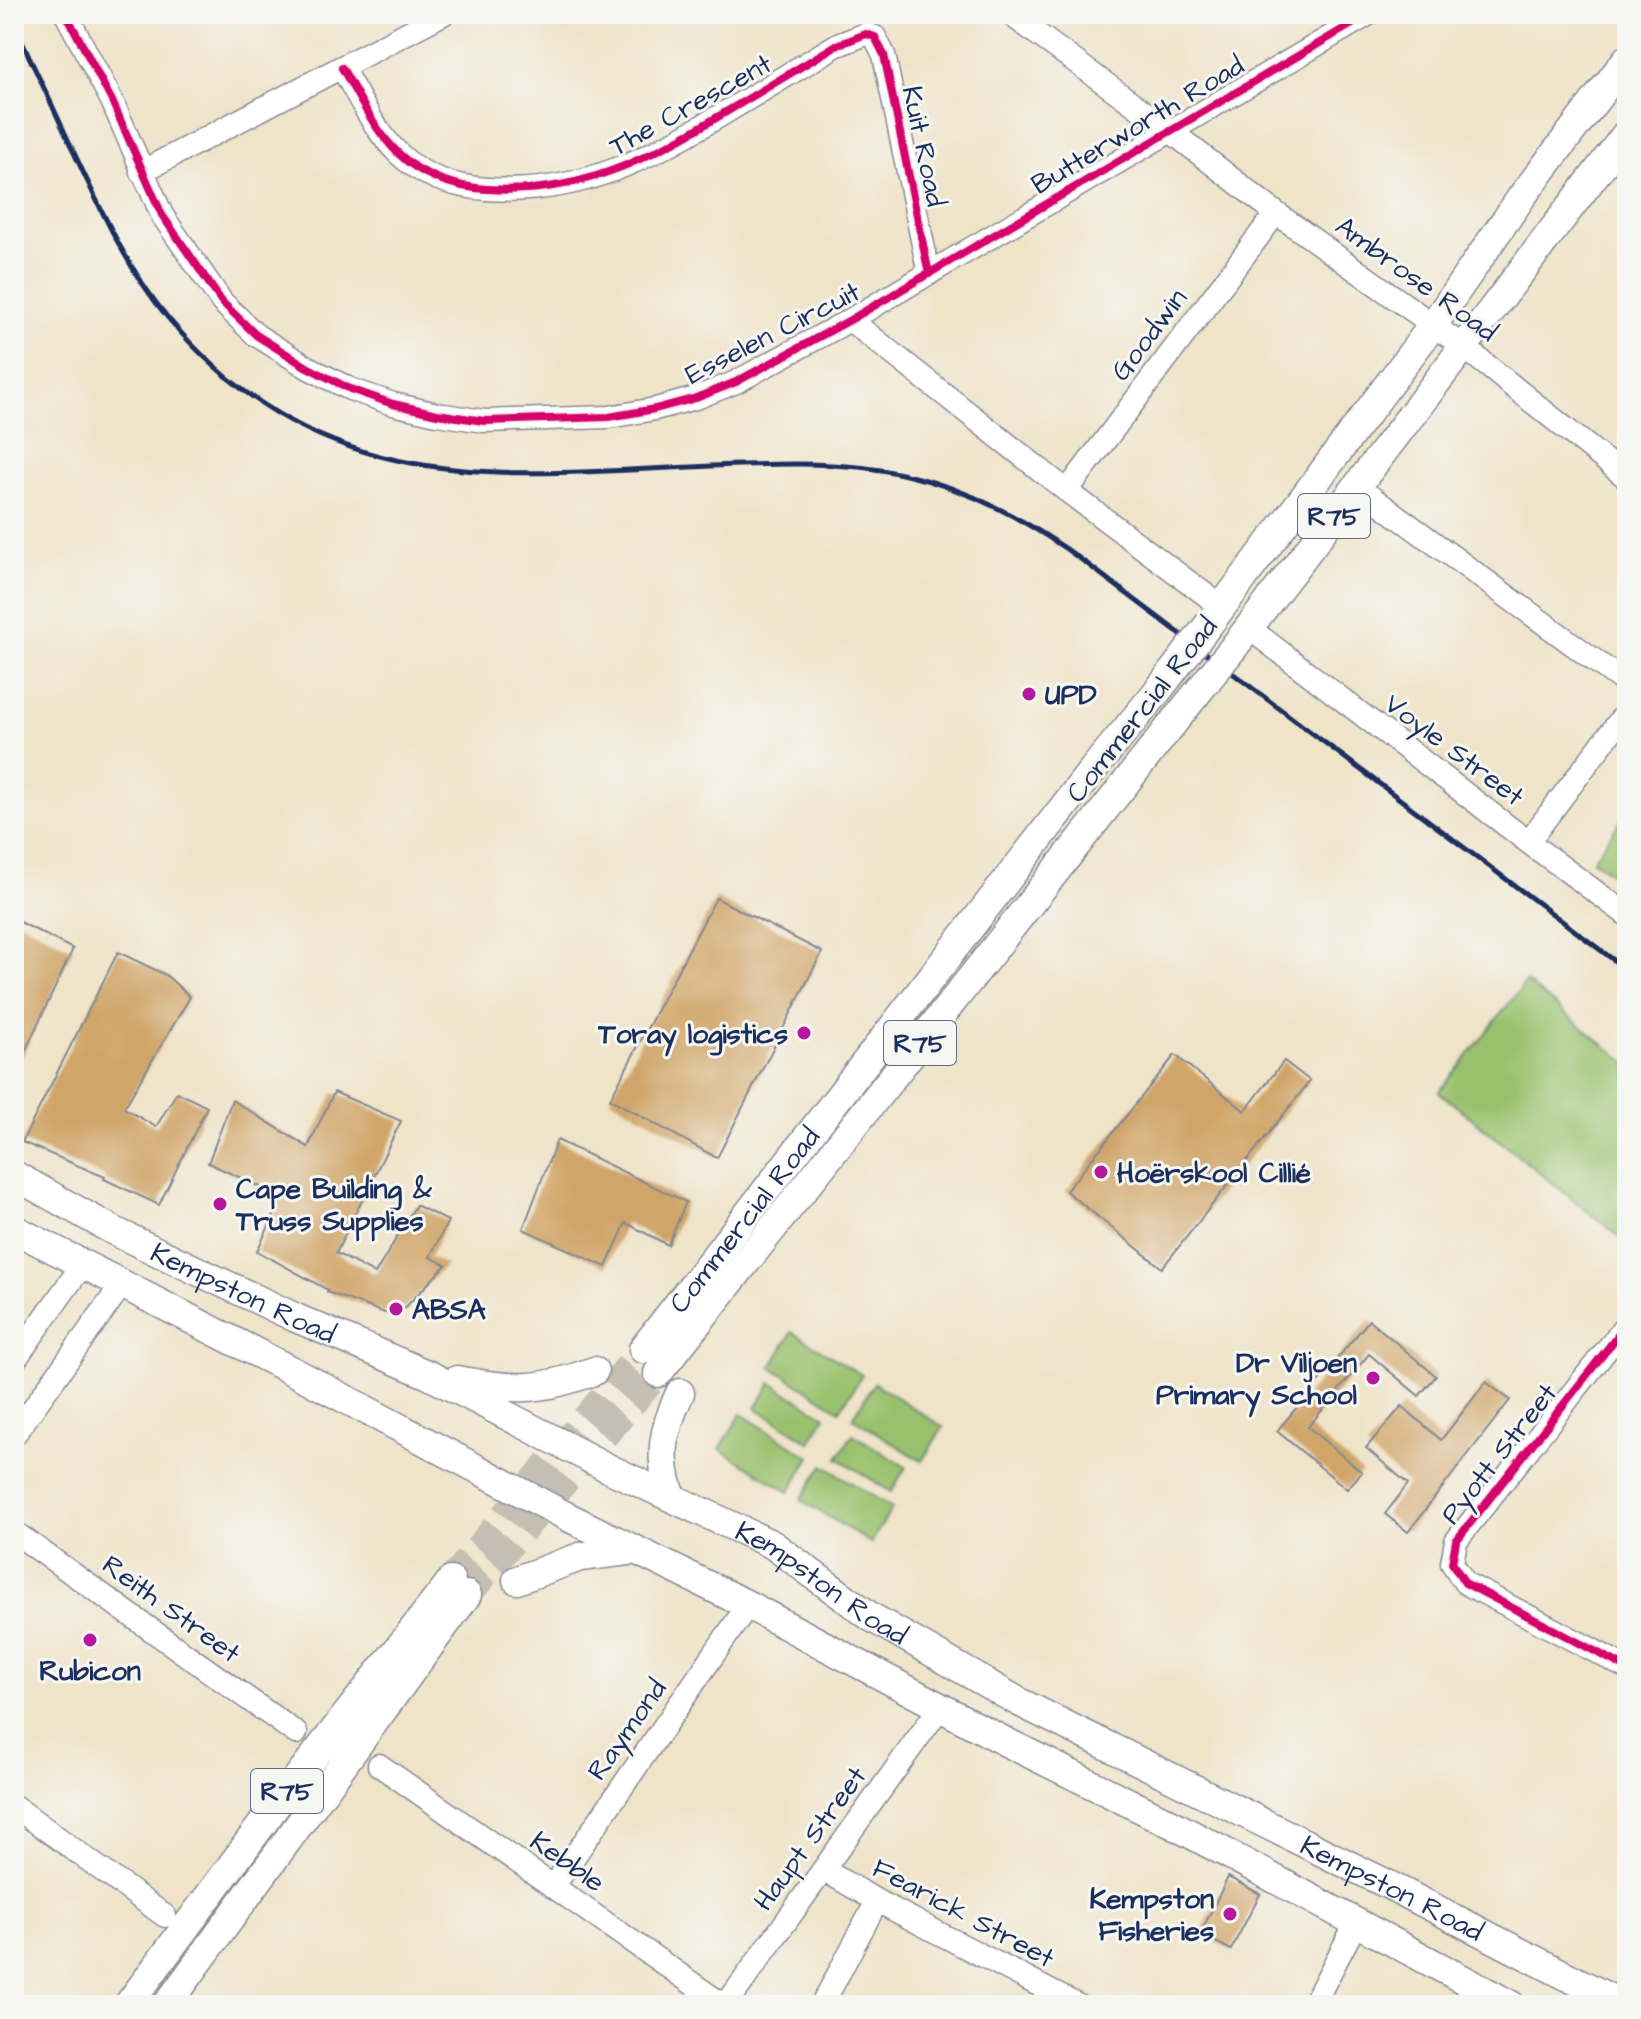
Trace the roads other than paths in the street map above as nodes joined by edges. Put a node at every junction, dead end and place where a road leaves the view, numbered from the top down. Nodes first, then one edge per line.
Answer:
1 (66, 14) edge
2 (443, 14) edge
3 (1010, 14) edge
4 (1369, 14) edge
5 (866, 34) joint
6 (1627, 59) edge
7 (342, 68) junction
8 (1169, 130) junction
9 (1627, 133) edge
10 (141, 172) junction
11 (1276, 213) junction
12 (929, 274) junction
13 (850, 320) junction
14 (1433, 325) junction
15 (1464, 347) junction
16 (1627, 478) edge
17 (1356, 486) junction
18 (1067, 491) junction
19 (1216, 616) junction
20 (1241, 637) junction
21 (1627, 684) edge
22 (1627, 711) edge
23 (1528, 842) junction
24 (1627, 915) edge
25 (14, 1175) edge
26 (14, 1229) edge
27 (83, 1264) junction
28 (121, 1286) junction
29 (1627, 1324) edge
30 (643, 1349) tunnel mouth
31 (1606, 1349) junction
32 (1627, 1360) edge
33 (14, 1361) edge
34 (594, 1371) dead end
35 (658, 1373) tunnel mouth
36 (429, 1375) junction
37 (680, 1393) dead end
38 (14, 1435) edge
39 (672, 1497) junction
40 (14, 1532) edge
41 (636, 1550) junction
42 (517, 1580) dead end
43 (748, 1605) junction
44 (1627, 1668) edge
45 (941, 1706) junction
46 (296, 1733) dead end
47 (379, 1765) dead end
48 (14, 1806) edge
49 (824, 1870) junction
50 (553, 1887) junction
51 (877, 1901) junction
52 (165, 1916) dead end
53 (1356, 1923) junction
54 (128, 2005) edge
55 (167, 2005) edge
56 (724, 2005) edge
57 (822, 2005) edge
58 (1077, 2005) edge
59 (1313, 2005) edge
60 (1511, 2005) edge
61 (1623, 2005) edge

1 - 10 street, Esselen Circuit
2 - 7 street
3 - 8 street
4 - 8 street, Butterworth Road
5 - 7 street, The Crescent
5 - 12 street, Kuit Road
6 - 14 main road, Commercial Road / R75
7 - 10 street
8 - 11 street, Ambrose Road
8 - 12 street, Butterworth Road
9 - 15 main road, Commercial Road / R75
10 - 13 street, Esselen Circuit
11 - 14 street, Ambrose Road
11 - 18 street, Goodwin
12 - 13 street, Esselen Circuit
13 - 18 street
14 - 15 street, Ambrose Road
14 - 19 main road, Commercial Road / R75
15 - 16 street, Ambrose Road
15 - 17 main road, Commercial Road / R75
17 - 20 main road, Commercial Road / R75
17 - 21 street
18 - 19 street
19 - 30 main road, Commercial Road / R75, bridge
20 - 23 street, Voyle Street
20 - 35 main road, Commercial Road / R75, bridge
22 - 23 street
23 - 24 street, Voyle Street
25 - 36 main road, Kempston Road
26 - 27 main road, Kempston Road
27 - 28 main road, Kempston Road
27 - 33 street
28 - 38 street
28 - 41 main road, Kempston Road
29 - 31 street, Pyott Street
31 - 32 street
31 - 44 street, Pyott Street
34 - 36 main road
36 - 39 main road, Kempston Road
37 - 39 main road
39 - 61 main road, Kempston Road
40 - 46 street, Reith Street
41 - 42 main road
41 - 43 main road, Kempston Road
43 - 45 main road, Kempston Road
43 - 50 street, Raymond
45 - 49 street, Haupt Street
45 - 53 main road, Kempston Road
47 - 50 street, Kebble
48 - 52 street
49 - 51 street, Fearick Street
49 - 56 street, Haupt Street
50 - 56 street, Kebble
51 - 57 street
51 - 58 street, Fearick Street
53 - 59 street
53 - 60 main road, Kempston Road
54 - 55 main road, R75

